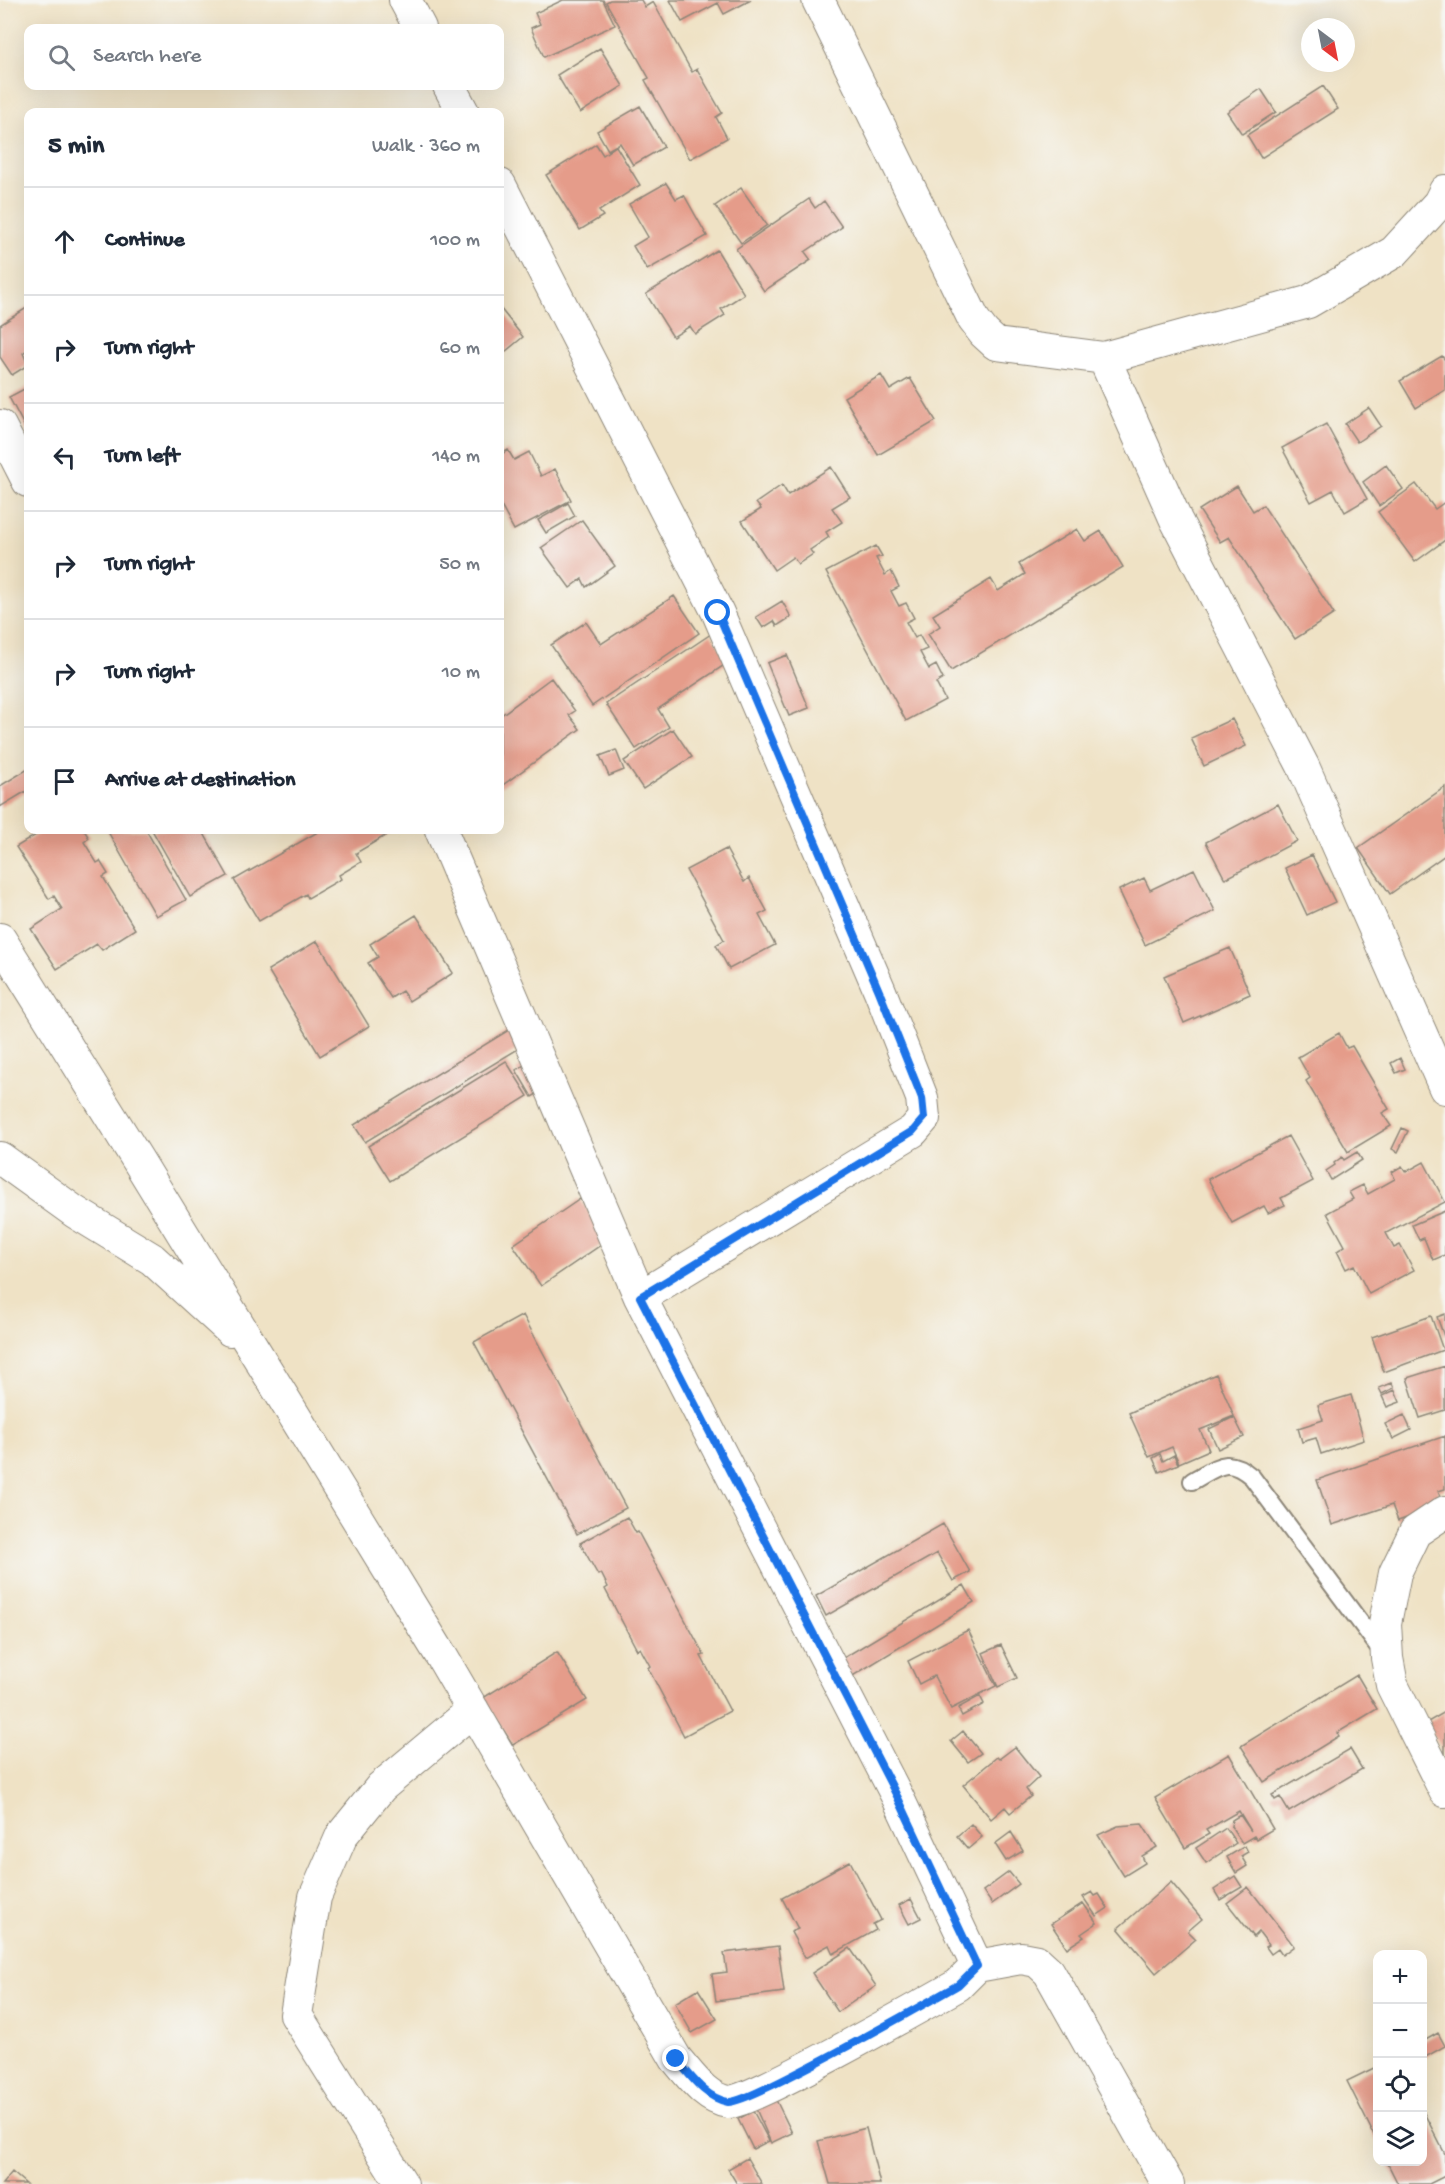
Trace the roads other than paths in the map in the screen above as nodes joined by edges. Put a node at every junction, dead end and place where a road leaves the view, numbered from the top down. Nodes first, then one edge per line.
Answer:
1 (405, 0) edge
2 (818, 0) edge
3 (418, 24) edge
4 (451, 90) edge
5 (461, 108) edge
6 (1445, 190) edge
7 (504, 192) edge
8 (1104, 358) junction
9 (0, 426) edge
10 (24, 473) edge
11 (443, 834) edge
12 (0, 939) edge
13 (1445, 1088) edge
14 (0, 1158) edge
15 (640, 1297) junction
16 (258, 1354) junction
17 (1192, 1481) dead end
18 (1445, 1512) edge
19 (1387, 1658) junction
20 (473, 1710) junction
21 (1444, 1787) edge
22 (977, 1966) junction
23 (402, 2184) edge
24 (1168, 2184) edge

1 - 3 street
2 - 8 street
4 - 5 street
6 - 8 street
7 - 15 street
8 - 13 street
9 - 10 street
11 - 15 street
12 - 16 street
14 - 16 street
15 - 22 street
16 - 20 street
17 - 19 lane
18 - 19 street
19 - 21 street
20 - 22 street
20 - 23 street
22 - 24 street

